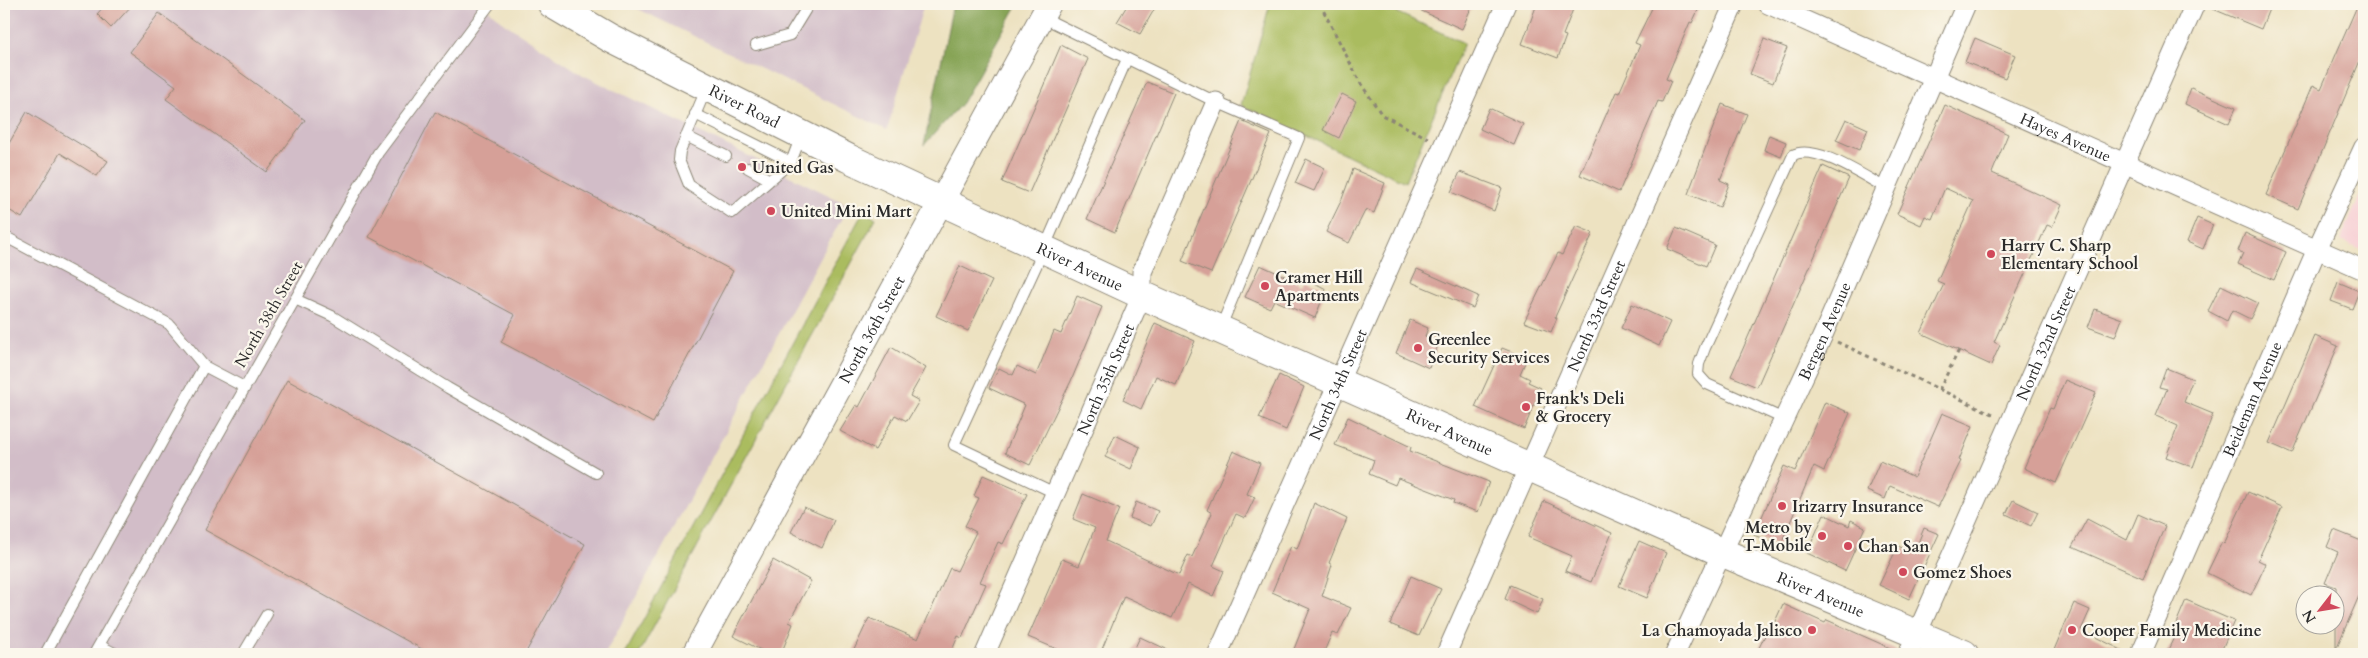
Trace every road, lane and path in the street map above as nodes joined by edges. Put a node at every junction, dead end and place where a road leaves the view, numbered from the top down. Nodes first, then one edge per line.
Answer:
1 (490, 4) edge
2 (552, 4) edge
3 (809, 4) edge
4 (1320, 4) edge
5 (1506, 4) edge
6 (1734, 4) edge
7 (1768, 4) edge
8 (1966, 4) edge
9 (2195, 4) edge
10 (1045, 10) edge
11 (756, 45) dead end
12 (1127, 59) junction
13 (1934, 78) junction
14 (707, 86) junction
15 (1216, 102) junction
16 (695, 114) junction
17 (802, 134) junction
18 (686, 136) junction
19 (1445, 146) junction
20 (2364, 146) edge
21 (726, 156) dead end
22 (791, 162) junction
23 (2124, 162) junction
24 (748, 168) dead end
25 (770, 180) junction
26 (1886, 188) junction
27 (940, 200) junction
28 (4, 236) edge
29 (1044, 249) junction
30 (2317, 249) junction
31 (2364, 270) edge
32 (1142, 295) junction
33 (295, 299) junction
34 (1220, 330) junction
35 (1823, 336) junction
36 (1959, 350) dead end
37 (204, 366) junction
38 (1338, 381) junction
39 (244, 387) junction
40 (1939, 390) junction
41 (1784, 419) junction
42 (2012, 423) junction
43 (1528, 466) junction
44 (596, 473) dead end
45 (1055, 493) junction
46 (1721, 552) junction
47 (267, 614) dead end
48 (1912, 644) edge
49 (97, 650) edge
50 (45, 654) edge
51 (116, 654) edge
52 (243, 654) edge
53 (694, 654) edge
54 (986, 654) edge
55 (1218, 654) edge
56 (1446, 654) edge
57 (1675, 654) edge
58 (1964, 654) edge
59 (2141, 654) edge

1 - 33 lane, North 38th Street
2 - 14 main road, River Road
3 - 11 lane
4 - 19 path
5 - 19 street, North 34th Street
6 - 43 street, North 33rd Street
7 - 13 street, Hayes Avenue
8 - 13 street, Bergen Avenue
9 - 23 street, North 32nd Street
10 - 12 lane
10 - 27 street, North 36th Street
12 - 15 lane
12 - 29 lane
13 - 23 street, Hayes Avenue
13 - 26 street, Bergen Avenue
14 - 16 lane
14 - 17 main road, River Road
15 - 32 street, North 35th Street
15 - 34 lane
16 - 18 lane
16 - 22 lane
17 - 22 lane
17 - 27 main road, River Road
18 - 21 lane
18 - 25 lane
19 - 38 street, North 34th Street
20 - 30 street, Beideman Avenue
22 - 25 lane
23 - 30 street, Hayes Avenue
23 - 42 street, North 32nd Street
24 - 25 lane
26 - 35 street, Bergen Avenue
26 - 41 lane
27 - 29 main road, River Avenue
27 - 53 street, North 36th Street
28 - 37 lane
29 - 32 main road, River Avenue
29 - 45 lane
30 - 31 street, Hayes Avenue
30 - 59 street, Beideman Avenue
32 - 34 main road, River Avenue
32 - 45 street, North 35th Street
33 - 39 lane, North 38th Street
33 - 44 lane
34 - 38 main road, River Avenue
35 - 40 path
35 - 41 street, Bergen Avenue
36 - 40 path
37 - 39 lane
37 - 50 lane
38 - 43 main road, River Avenue
38 - 55 street, North 34th Street
39 - 49 lane, North 38th Street
40 - 42 path
41 - 46 street, Bergen Avenue
42 - 48 street, North 32nd Street
43 - 46 main road, River Avenue
43 - 56 street, North 33rd Street
45 - 54 street, North 35th Street
46 - 48 main road, River Avenue
46 - 57 street, Bergen Avenue
47 - 52 lane
48 - 58 main road, River Avenue
49 - 51 lane

